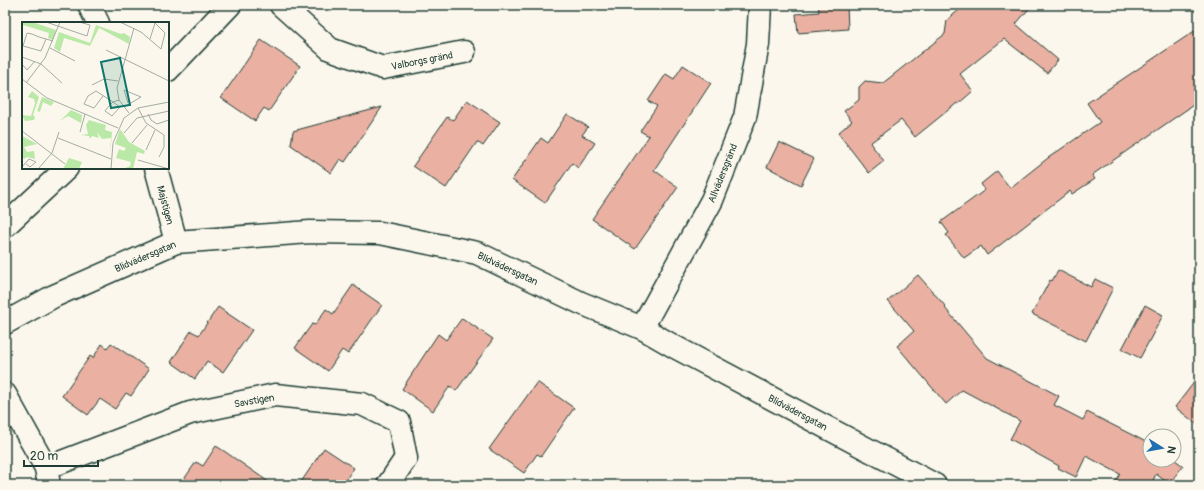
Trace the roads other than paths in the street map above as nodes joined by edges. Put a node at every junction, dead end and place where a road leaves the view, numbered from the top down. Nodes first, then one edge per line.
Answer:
1 (89, 5) edge
2 (230, 5) edge
3 (281, 5) edge
4 (760, 5) edge
5 (98, 22) edge
6 (464, 52) dead end
7 (169, 69) edge
8 (66, 169) edge
9 (156, 169) edge
10 (5, 226) edge
11 (176, 242) junction
12 (5, 323) edge
13 (642, 328) junction
14 (5, 394) edge
15 (48, 476) edge
16 (388, 485) edge
17 (935, 485) edge

1 - 5 street
2 - 7 street
3 - 6 street, Valborgs gränd
4 - 13 street, Allvädersgränd
8 - 10 street
9 - 11 street, Majstigen
11 - 12 street, Blidvädersgatan
11 - 13 street, Blidvädersgatan
13 - 17 street, Blidvädersgatan
14 - 15 street, Savstigen
15 - 16 street, Savstigen

